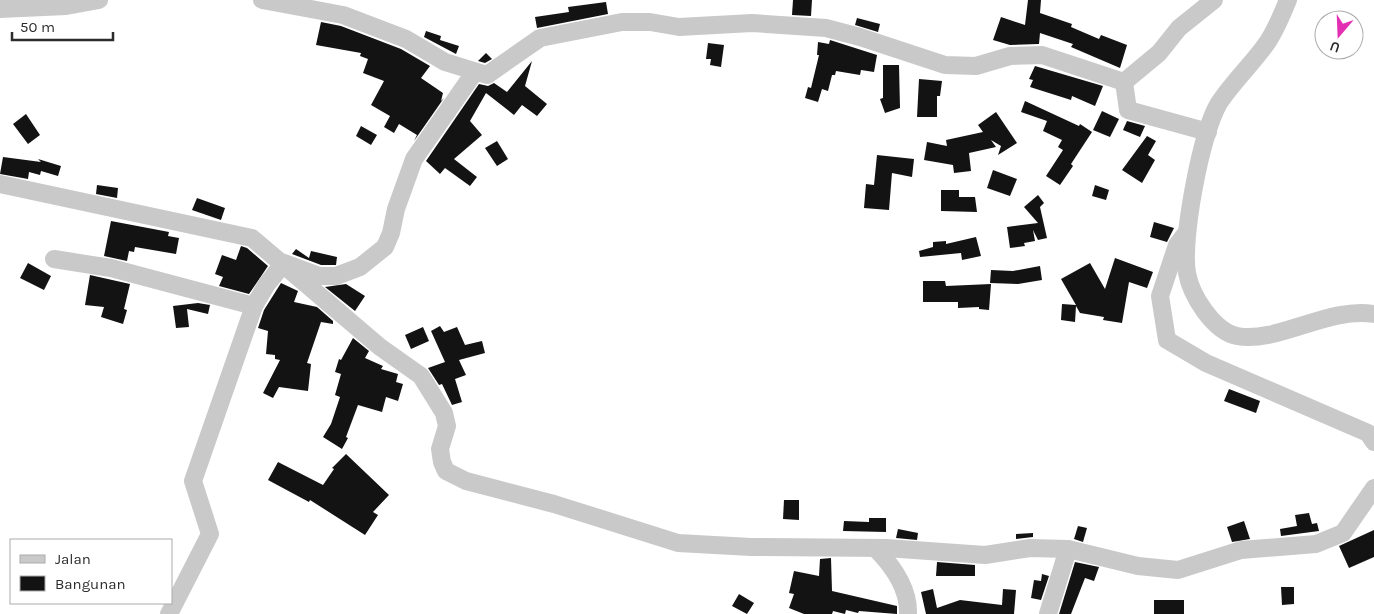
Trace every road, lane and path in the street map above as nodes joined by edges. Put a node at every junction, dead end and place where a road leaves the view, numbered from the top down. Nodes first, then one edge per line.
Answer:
1 (98, 0) edge
2 (262, 0) edge
3 (1214, 0) edge
4 (1288, 0) edge
5 (0, 9) edge
6 (474, 73) junction
7 (1124, 82) junction
8 (1208, 132) junction
9 (0, 184) edge
10 (1188, 229) junction
11 (54, 259) dead end
12 (284, 263) junction
13 (254, 306) junction
14 (1374, 314) edge
15 (1374, 442) edge
16 (1374, 488) edge
17 (875, 548) junction
18 (1068, 550) junction
19 (169, 614) edge
20 (908, 614) edge
21 (1048, 614) edge

1 - 5 street
2 - 6 street
3 - 7 street
4 - 8 street
6 - 7 street
6 - 12 street
7 - 8 street
8 - 10 street
9 - 12 street
10 - 14 street
10 - 15 street
11 - 13 street
12 - 13 street
12 - 17 street
13 - 19 street
16 - 18 street
17 - 18 street
17 - 20 street
18 - 21 street

